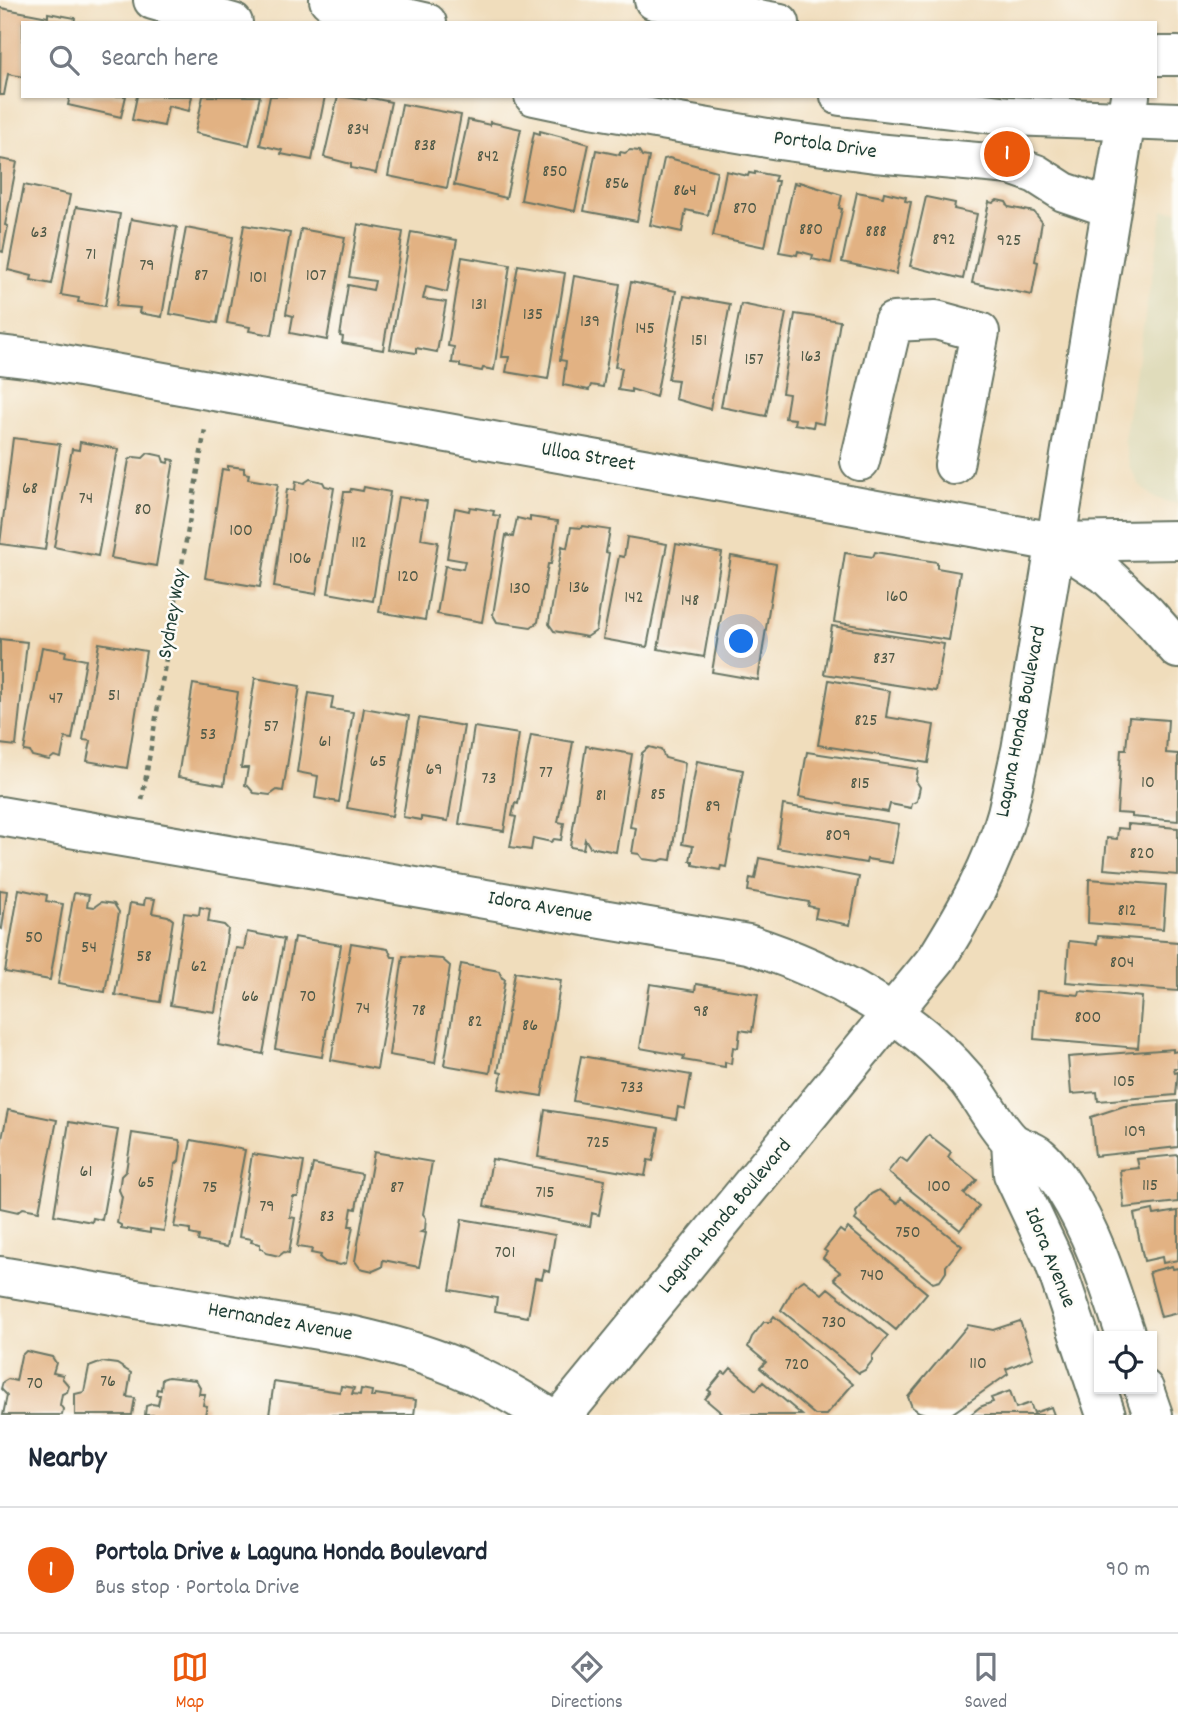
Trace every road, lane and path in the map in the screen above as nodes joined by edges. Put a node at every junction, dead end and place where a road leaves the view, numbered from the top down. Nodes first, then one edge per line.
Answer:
1 (153, 0) edge
2 (329, 0) edge
3 (654, 0) edge
4 (226, 21) edge
5 (418, 21) edge
6 (769, 21) edge
7 (1157, 56) edge
8 (1178, 57) edge
9 (544, 98) edge
10 (856, 98) edge
11 (1127, 109) edge
12 (1178, 122) edge
13 (1111, 208) junction
14 (0, 346) edge
15 (0, 355) edge
16 (41, 360) junction
17 (212, 391) junction
18 (860, 461) dead end
19 (954, 465) dead end
20 (1178, 540) edge
21 (1055, 542) junction
22 (1178, 649) edge
23 (0, 816) edge
24 (136, 838) junction
25 (893, 1014) junction
26 (1011, 1141) junction
27 (0, 1276) edge
28 (1124, 1331) edge
29 (1146, 1394) edge
30 (546, 1415) edge
31 (563, 1415) edge
32 (1106, 1415) edge
33 (1153, 1415) edge

1 - 4 street
2 - 5 street
3 - 6 street
7 - 8 street
9 - 13 street, Portola Drive
10 - 11 street
11 - 12 street
11 - 13 street, Laguna Honda Boulevard
13 - 21 street, Laguna Honda Boulevard
14 - 16 street
15 - 16 street, Ulloa Street
16 - 17 street, Ulloa Street
17 - 21 street, Ulloa Street
17 - 24 path, Sydney Way
18 - 19 street
20 - 21 street, Ulloa Street
21 - 22 street
21 - 25 street, Laguna Honda Boulevard
23 - 24 street, Idora Avenue
24 - 25 street, Idora Avenue
25 - 26 street, Idora Avenue
25 - 31 street, Laguna Honda Boulevard
26 - 28 street, Idora Avenue
26 - 32 street, Idora Avenue
27 - 30 street, Hernandez Avenue
29 - 33 street

